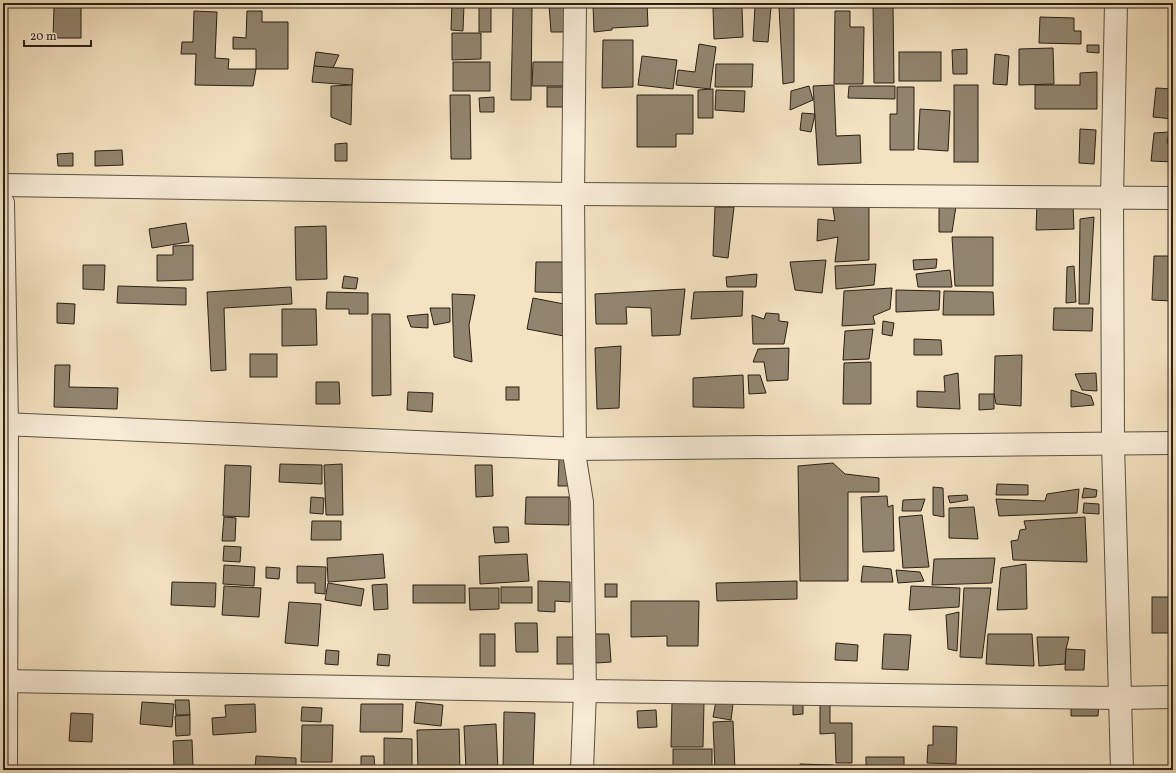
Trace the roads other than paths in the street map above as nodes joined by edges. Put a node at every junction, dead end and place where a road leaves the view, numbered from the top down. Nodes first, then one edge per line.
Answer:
1 (575, 3) edge
2 (1116, 3) edge
3 (3, 184) edge
4 (573, 194) junction
5 (1112, 198) junction
6 (1173, 198) edge
7 (3, 203) edge
8 (5, 424) edge
9 (1173, 443) edge
10 (1113, 444) junction
11 (576, 449) junction
12 (5, 681) edge
13 (585, 691) junction
14 (1173, 697) edge
15 (1120, 698) junction
16 (6, 770) edge
17 (582, 770) edge
18 (1122, 770) edge

1 - 4 street
2 - 5 street
3 - 4 street
4 - 5 street
4 - 11 street
5 - 6 street
5 - 10 street
7 - 8 street
8 - 11 street
8 - 12 street
9 - 10 street
10 - 11 street
10 - 15 street
11 - 13 street
12 - 13 street
12 - 16 street
13 - 15 street
13 - 17 street
14 - 15 street
15 - 18 street

